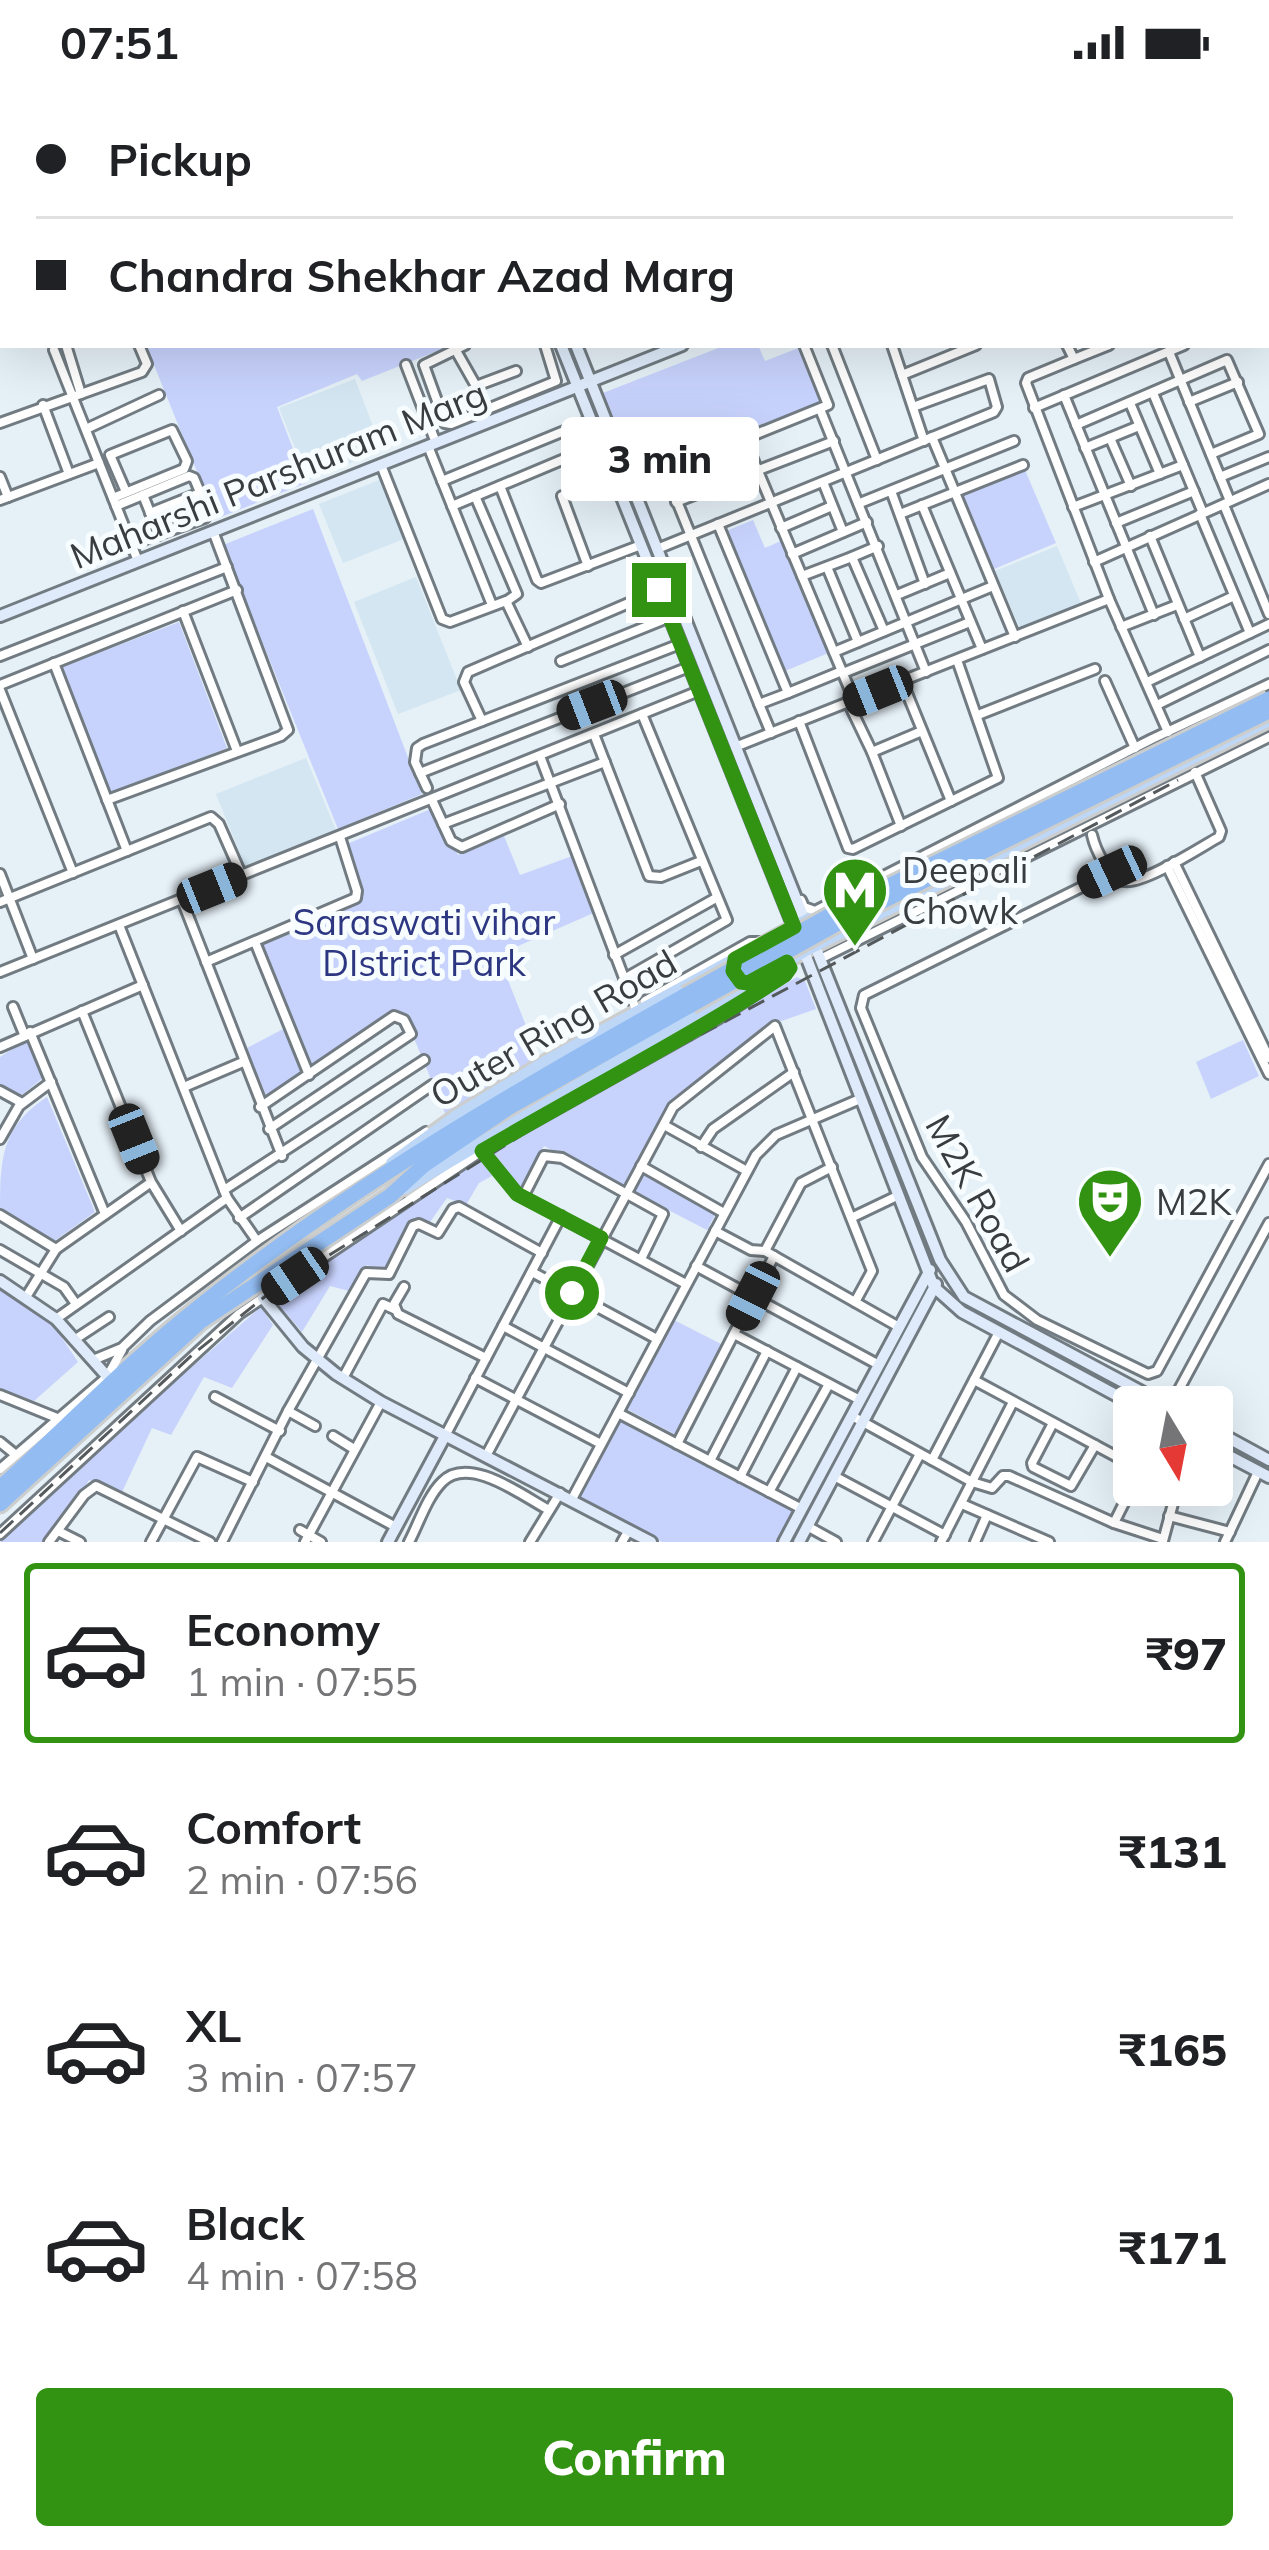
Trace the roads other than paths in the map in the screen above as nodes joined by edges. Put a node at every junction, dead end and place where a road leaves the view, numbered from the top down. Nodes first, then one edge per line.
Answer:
1 (67, 348) edge
2 (140, 348) edge
3 (458, 348) edge
4 (460, 348) edge
5 (546, 348) edge
6 (562, 348) edge
7 (577, 348) edge
8 (674, 348) edge
9 (805, 348) edge
10 (833, 348) edge
11 (893, 348) edge
12 (969, 348) edge
13 (1068, 348) edge
14 (1102, 348) edge
15 (1177, 348) edge
16 (55, 350) dead end
17 (1168, 352) junction
18 (1074, 359) junction
19 (406, 365) dead end
20 (516, 370) dead end
21 (902, 375) junction
22 (591, 381) junction
23 (1181, 381) junction
24 (1238, 382) junction
25 (578, 387) junction
26 (1154, 393) junction
27 (77, 395) junction
28 (159, 395) dead end
29 (1064, 395) junction
30 (1190, 402) junction
31 (1130, 403) junction
32 (43, 406) junction
33 (913, 407) junction
34 (1034, 408) junction
35 (820, 409) junction
36 (591, 420) junction
37 (0, 423) edge
38 (1076, 425) junction
39 (1139, 426) junction
40 (86, 430) junction
41 (1264, 434) edge
42 (1110, 437) junction
43 (928, 439) junction
44 (745, 440) junction
45 (834, 441) junction
46 (1014, 441) dead end
47 (432, 444) junction
48 (601, 444) junction
49 (1085, 448) junction
50 (1211, 454) junction
51 (1269, 457) edge
52 (877, 460) junction
53 (99, 463) junction
54 (382, 464) junction
55 (1023, 465) dead end
56 (1183, 465) junction
57 (946, 470) junction
58 (757, 471) junction
59 (847, 473) junction
60 (69, 474) junction
61 (1160, 474) junction
62 (0, 477) edge
63 (1220, 477) junction
64 (442, 481) junction
65 (823, 482) junction
66 (1269, 484) edge
67 (500, 486) junction
68 (1131, 486) junction
69 (891, 490) junction
70 (1194, 491) junction
71 (126, 492) junction
72 (956, 492) junction
73 (200, 494) junction
74 (143, 495) junction
75 (475, 496) junction
76 (562, 496) dead end
77 (1105, 496) junction
78 (4, 498) edge
79 (115, 502) junction
80 (676, 502) junction
81 (1227, 502) junction
82 (770, 503) junction
83 (860, 504) junction
84 (922, 505) junction
85 (452, 506) junction
86 (832, 506) junction
87 (1072, 507) junction
88 (150, 513) junction
89 (900, 514) junction
90 (1201, 514) junction
91 (867, 522) junction
92 (1116, 523) junction
93 (718, 524) junction
94 (781, 528) junction
95 (213, 532) junction
96 (843, 532) junction
97 (159, 535) junction
98 (691, 536) junction
99 (1150, 536) junction
100 (131, 544) junction
101 (878, 546) junction
102 (649, 547) junction
103 (1126, 547) junction
104 (792, 554) junction
105 (852, 557) junction
106 (138, 561) junction
107 (1094, 562) junction
108 (227, 566) junction
109 (588, 566) junction
110 (827, 566) junction
111 (950, 573) junction
112 (802, 576) junction
113 (925, 584) junction
114 (994, 586) junction
115 (237, 590) junction
116 (659, 590) junction
117 (897, 595) junction
118 (1234, 596) junction
119 (1109, 599) junction
120 (960, 600) junction
121 (506, 601) junction
122 (1177, 604) junction
123 (492, 605) junction
124 (183, 611) junction
125 (1269, 614) edge
126 (1154, 615) junction
127 (0, 616) edge
128 (670, 617) junction
129 (1184, 619) junction
130 (907, 622) junction
131 (970, 622) junction
132 (1269, 624) edge
133 (1121, 627) junction
134 (884, 631) junction
135 (1250, 633) junction
136 (1015, 637) junction
137 (858, 642) junction
138 (680, 644) junction
139 (916, 644) junction
140 (528, 647) junction
141 (982, 649) junction
142 (1269, 650) edge
143 (834, 652) junction
144 (0, 656) edge
145 (1200, 657) junction
146 (957, 659) junction
147 (561, 661) dead end
148 (54, 663) junction
149 (689, 667) junction
150 (1095, 669) dead end
151 (843, 672) junction
152 (926, 672) junction
153 (1105, 680) dead end
154 (902, 681) junction
155 (1147, 682) junction
156 (0, 687) edge
157 (699, 691) junction
158 (1269, 692) edge
159 (788, 694) junction
160 (851, 701) junction
161 (759, 704) junction
162 (1157, 706) junction
163 (642, 714) junction
164 (978, 715) junction
165 (1269, 716) edge
166 (482, 721) junction
167 (799, 722) junction
168 (922, 731) junction
169 (1168, 731) junction
170 (771, 733) junction
171 (594, 734) junction
172 (1269, 737) edge
173 (736, 747) junction
174 (1135, 748) junction
175 (237, 751) junction
176 (872, 752) junction
177 (540, 755) junction
178 (605, 762) junction
179 (1195, 772) junction
180 (420, 773) junction
181 (550, 782) junction
182 (427, 788) dead end
183 (107, 800) junction
184 (432, 800) junction
185 (952, 801) junction
186 (560, 805) junction
187 (1080, 813) junction
188 (443, 824) junction
189 (901, 826) junction
190 (1090, 831) junction
191 (340, 837) junction
192 (127, 851) junction
193 (925, 860) junction
194 (700, 861) junction
195 (1171, 864) junction
196 (1110, 869) junction
197 (780, 871) junction
198 (73, 873) junction
199 (0, 874) edge
200 (242, 876) junction
201 (937, 885) junction
202 (716, 898) junction
203 (5, 900) edge
204 (182, 900) junction
205 (799, 924) junction
206 (119, 926) junction
207 (255, 942) junction
208 (767, 942) junction
209 (813, 952) junction
210 (614, 956) junction
211 (33, 959) junction
212 (735, 959) junction
213 (206, 962) junction
214 (787, 962) junction
215 (0, 972) edge
216 (624, 980) junction
217 (748, 983) junction
218 (143, 985) junction
219 (13, 1007) dead end
220 (635, 1007) junction
221 (82, 1011) junction
222 (27, 1033) junction
223 (0, 1047) edge
224 (1269, 1058) edge
225 (424, 1060) dead end
226 (243, 1062) junction
227 (794, 1072) junction
228 (1269, 1074) edge
229 (310, 1075) junction
230 (51, 1082) junction
231 (432, 1085) dead end
232 (184, 1087) junction
233 (0, 1091) edge
234 (893, 1092) junction
235 (867, 1096) junction
236 (22, 1103) junction
237 (260, 1107) junction
238 (813, 1119) junction
239 (664, 1125) junction
240 (269, 1129) junction
241 (0, 1139) edge
242 (479, 1147) junction
243 (701, 1147) junction
244 (282, 1156) junction
245 (422, 1159) junction
246 (1269, 1163) edge
247 (641, 1166) junction
248 (833, 1167) junction
249 (747, 1171) junction
250 (151, 1183) junction
251 (364, 1188) junction
252 (625, 1193) junction
253 (226, 1194) junction
254 (390, 1196) junction
255 (897, 1196) junction
256 (523, 1197) junction
257 (724, 1213) junction
258 (105, 1214) junction
259 (0, 1215) edge
260 (561, 1216) junction
261 (853, 1217) junction
262 (239, 1218) junction
263 (1269, 1223) edge
264 (181, 1231) junction
265 (715, 1231) junction
266 (601, 1238) junction
267 (257, 1241) junction
268 (0, 1250) edge
269 (56, 1250) junction
270 (542, 1253) junction
271 (769, 1253) junction
272 (640, 1259) junction
273 (940, 1260) junction
274 (696, 1266) junction
275 (532, 1272) junction
276 (928, 1272) junction
277 (946, 1273) junction
278 (40, 1274) junction
279 (0, 1281) edge
280 (686, 1284) junction
281 (934, 1286) junction
282 (404, 1287) dead end
283 (572, 1293) junction
284 (753, 1296) junction
285 (26, 1297) junction
286 (263, 1298) junction
287 (855, 1302) junction
288 (76, 1304) junction
289 (1014, 1305) junction
290 (394, 1309) junction
291 (109, 1318) dead end
292 (1005, 1318) junction
293 (56, 1319) junction
294 (503, 1326) junction
295 (899, 1328) junction
296 (999, 1332) junction
297 (734, 1334) junction
298 (657, 1339) junction
299 (74, 1340) junction
300 (122, 1348) junction
301 (544, 1348) junction
302 (767, 1351) junction
303 (486, 1358) junction
304 (317, 1359) junction
305 (92, 1360) junction
306 (879, 1365) junction
307 (797, 1367) junction
308 (343, 1378) junction
309 (475, 1378) junction
310 (111, 1380) junction
311 (974, 1380) junction
312 (829, 1384) junction
313 (1131, 1386) edge
314 (1181, 1386) edge
315 (629, 1393) junction
316 (1113, 1394) edge
317 (0, 1395) edge
318 (215, 1396) dead end
319 (516, 1400) junction
320 (860, 1400) junction
321 (381, 1402) junction
322 (1013, 1402) junction
323 (288, 1411) junction
324 (618, 1413) junction
325 (57, 1418) junction
326 (857, 1419) junction
327 (1053, 1423) junction
328 (315, 1426) dead end
329 (280, 1431) junction
330 (333, 1436) dead end
331 (445, 1436) junction
332 (1233, 1440) edge
333 (0, 1442) edge
334 (601, 1444) junction
335 (677, 1444) junction
336 (1095, 1445) junction
337 (354, 1449) junction
338 (487, 1454) junction
339 (920, 1454) junction
340 (16, 1455) junction
341 (1113, 1455) edge
342 (266, 1457) junction
343 (1233, 1458) edge
344 (932, 1460) junction
345 (1269, 1460) edge
346 (710, 1461) junction
347 (0, 1468) edge
348 (1264, 1475) edge
349 (834, 1476) junction
350 (740, 1477) junction
351 (254, 1482) junction
352 (972, 1482) junction
353 (0, 1488) edge
354 (332, 1492) junction
355 (769, 1492) junction
356 (566, 1496) junction
357 (0, 1504) edge
358 (962, 1504) junction
359 (1122, 1506) edge
360 (1171, 1506) edge
361 (892, 1507) junction
362 (802, 1509) junction
363 (549, 1510) junction
364 (987, 1515) junction
365 (1169, 1516) junction
366 (163, 1519) junction
367 (1114, 1522) junction
368 (807, 1526) junction
369 (396, 1527) junction
370 (58, 1531) junction
371 (1230, 1532) junction
372 (0, 1534) edge
373 (305, 1536) edge
374 (626, 1536) edge
375 (943, 1539) edge
376 (1163, 1540) edge
377 (50, 1542) edge
378 (80, 1542) edge
379 (152, 1542) edge
380 (210, 1542) edge
381 (222, 1542) edge
382 (321, 1542) edge
383 (388, 1542) edge
384 (409, 1542) edge
385 (530, 1542) edge
386 (650, 1542) edge
387 (784, 1542) edge
388 (799, 1542) edge
389 (836, 1542) edge
390 (873, 1542) edge
391 (975, 1542) edge
392 (1048, 1542) edge
393 (1225, 1542) edge

1 - 27 street
2 - 27 street
3 - 5 street
4 - 20 street
6 - 25 street
7 - 22 street
8 - 22 street
9 - 35 street
10 - 52 street
11 - 21 street
12 - 21 street
13 - 18 street
14 - 18 street
15 - 17 street
16 - 27 street
17 - 23 street
17 - 29 street
18 - 34 street
19 - 47 street
21 - 33 street
22 - 25 street, Maharshi Parshuram Marg
22 - 102 street
23 - 24 street
23 - 26 street
23 - 30 street
24 - 30 street
24 - 41 street
25 - 36 street
25 - 47 street, Maharshi Parshuram Marg
26 - 31 street
26 - 56 street
27 - 32 street
27 - 40 street
28 - 40 street
29 - 34 street
29 - 38 street
30 - 50 street
31 - 38 street
31 - 39 street
32 - 37 street
32 - 60 street
33 - 43 street
33 - 43 street
34 - 87 street
35 - 44 street
35 - 45 street
36 - 48 street
36 - 64 street
38 - 49 street
39 - 42 street
39 - 61 street
40 - 53 street
41 - 50 street
42 - 49 street
42 - 68 street
43 - 52 street
43 - 57 street
44 - 58 street
44 - 80 street
45 - 58 street
45 - 59 street
46 - 57 street
47 - 54 street, Maharshi Parshuram Marg
47 - 64 street
48 - 67 street
48 - 102 street
49 - 77 street
50 - 63 street
51 - 63 street
52 - 59 street
53 - 60 street
53 - 79 street
54 - 95 street, Maharshi Parshuram Marg
54 - 123 street
55 - 72 street
56 - 61 street
56 - 70 street
57 - 69 street
57 - 72 street
58 - 80 street
58 - 82 street
59 - 65 street
59 - 83 street
60 - 78 street
61 - 68 street
62 - 78 street
63 - 81 street
64 - 85 street
65 - 82 street
65 - 86 street
66 - 81 street
67 - 75 street
67 - 109 street
68 - 77 street
69 - 83 street
69 - 89 street
70 - 90 street
70 - 92 street
71 - 71 street
71 - 79 street
72 - 84 street
72 - 114 street
73 - 74 street
73 - 88 street
73 - 97 street
74 - 79 street
74 - 88 street
75 - 85 street
75 - 121 street
76 - 109 street
77 - 87 street
77 - 92 street
79 - 100 street
80 - 98 street
81 - 90 street
81 - 125 street
82 - 93 street
82 - 94 street
83 - 91 street
84 - 89 street
84 - 111 street
85 - 123 street
86 - 94 street
86 - 96 street
87 - 107 street
88 - 97 street
89 - 113 street
90 - 99 street
90 - 118 street
91 - 96 street
91 - 101 street
92 - 103 street
93 - 98 street
93 - 159 street
94 - 104 street
95 - 106 street, Maharshi Parshuram Marg
95 - 108 street
96 - 104 street
97 - 100 street
98 - 102 street
98 - 161 street
99 - 103 street
99 - 122 street
100 - 106 street
101 - 105 street
101 - 117 street
102 - 109 street
102 - 116 street
102 - 173 street
103 - 107 street
103 - 126 street
104 - 112 street
105 - 110 street
105 - 134 street
106 - 127 street, Maharshi Parshuram Marg
107 - 119 street
108 - 115 street
108 - 144 street
110 - 112 street
110 - 137 street
111 - 113 street
111 - 120 street
112 - 143 street
113 - 117 street
114 - 120 street
114 - 136 street
115 - 124 street
115 - 175 street
116 - 128 street
116 - 140 street
117 - 130 street
118 - 129 street
118 - 135 street
119 - 133 street
119 - 136 street
120 - 130 street
120 - 131 street
121 - 123 street
121 - 140 street
122 - 126 street
122 - 129 street
124 - 148 street
124 - 175 street
126 - 133 street
128 - 138 street
128 - 147 street
129 - 145 street
130 - 134 street
130 - 139 street
131 - 139 street
131 - 141 street
132 - 135 street
133 - 155 street
134 - 137 street
135 - 145 street
136 - 141 street
137 - 143 street
138 - 149 street
138 - 166 street
139 - 151 street
139 - 152 street
140 - 166 street
141 - 146 street
142 - 162 street
143 - 151 street
145 - 155 street
146 - 152 street
146 - 164 street
148 - 156 street
148 - 183 street
149 - 157 street
149 - 180 street
150 - 164 street
151 - 159 street
151 - 160 street
152 - 154 street
153 - 174 street
154 - 160 street
154 - 168 street
155 - 162 street
156 - 198 street
157 - 163 street
157 - 197 street
158 - 169 street
158 - 193 main road, Outer Ring Road
158 - 245 highway, bridge
159 - 161 street
160 - 167 street
160 - 176 street
161 - 170 street
162 - 169 street
163 - 171 street
163 - 194 street
164 - 185 street
165 - 187 main road, Outer Ring Road
165 - 245 highway, bridge
166 - 180 street
167 - 170 street
167 - 189 street
168 - 176 street
168 - 185 street
169 - 174 street
170 - 173 street
171 - 177 street
171 - 178 street
172 - 179 street
173 - 197 street
174 - 197 street
175 - 183 street
176 - 189 street
177 - 181 street
177 - 184 street
178 - 181 street
178 - 194 street
179 - 190 street
179 - 195 street
180 - 182 street
181 - 186 street
181 - 188 street
183 - 192 street
184 - 188 street
184 - 191 street
185 - 189 street
186 - 188 street
186 - 210 street
187 - 190 street
187 - 201 main road, Outer Ring Road
190 - 196 street
190 - 209 street
191 - 200 street
191 - 207 street
192 - 198 street
192 - 200 street
193 - 201 main road
193 - 205 main road, Outer Ring Road
194 - 202 street
195 - 196 street
195 - 224 street
195 - 228 street
196 - 234 street, M2K Road
197 - 205 street
198 - 203 street
199 - 203 street
200 - 204 street
201 - 209 main road, Outer Ring Road
202 - 210 street
202 - 216 street
203 - 211 street
204 - 206 street
204 - 213 street
205 - 208 main road, Outer Ring Road
206 - 211 street
206 - 218 street
207 - 213 street
207 - 229 street
208 - 212 main road, Outer Ring Road
208 - 220 street
209 - 214 main road, Outer Ring Road
209 - 235 street
210 - 216 street
211 - 215 street
212 - 217 main road
212 - 251 main road, Outer Ring Road
213 - 226 street
214 - 217 main road, Outer Ring Road
214 - 242 street
216 - 220 street
217 - 242 main road, Outer Ring Road
218 - 221 street
218 - 232 street
219 - 222 street
220 - 267 street
221 - 222 street
221 - 250 street
222 - 223 street
222 - 230 street
225 - 244 street
226 - 232 street
226 - 237 street
227 - 238 street
227 - 239 street
227 - 243 street
229 - 237 street
229 - 240 street
230 - 236 street
230 - 258 street
231 - 262 street
232 - 253 street
233 - 236 street
234 - 235 street
234 - 289 street, M2K Road
235 - 238 street
235 - 255 street
235 - 273 street
236 - 241 street
237 - 240 street
238 - 248 street
238 - 249 street
239 - 243 street
239 - 247 street
240 - 244 street
242 - 254 main road, Outer Ring Road
242 - 256 street
242 - 286 street
243 - 249 street
244 - 253 street
245 - 251 highway
245 - 254 highway
246 - 289 street, M2K Road
247 - 252 street
247 - 257 street
248 - 261 street
248 - 271 street
249 - 257 street
250 - 258 street
250 - 264 street
251 - 310 highway, Outer Ring Road
252 - 256 street
252 - 266 street
252 - 272 street
253 - 262 street
253 - 264 street
254 - 357 highway, Outer Ring Road
255 - 261 street
255 - 276 street
256 - 260 street
257 - 265 street
258 - 269 street
259 - 269 street
260 - 266 street
260 - 270 street
261 - 287 street
262 - 267 street
263 - 314 street
264 - 288 street
265 - 271 street
265 - 274 street
266 - 272 street
266 - 283 street
267 - 300 street
268 - 278 street
269 - 278 street
270 - 275 street
270 - 304 street
271 - 284 street
271 - 287 street
272 - 280 street
273 - 276 street
273 - 277 street
274 - 280 street
274 - 284 street
275 - 283 street
275 - 294 street
276 - 281 street
276 - 295 street
277 - 281 street
277 - 292 street
278 - 285 street
278 - 288 street
279 - 285 street
280 - 298 street
281 - 296 street
281 - 326 street
282 - 290 street
283 - 298 street
283 - 301 street
284 - 297 street
284 - 306 street
285 - 293 street
286 - 304 street
286 - 372 street
287 - 295 street
288 - 293 street
289 - 292 street
290 - 303 street
290 - 308 street
291 - 299 street
292 - 313 street
293 - 299 street
294 - 301 street
294 - 303 street
295 - 306 street
296 - 311 street
296 - 316 street
297 - 302 street
297 - 335 street
298 - 315 street
299 - 305 street
300 - 305 street
300 - 310 street
301 - 315 street
301 - 319 street
302 - 307 street
302 - 346 street
303 - 309 street
304 - 308 street
304 - 323 street
305 - 310 street
306 - 320 street
307 - 312 street
307 - 350 street
308 - 321 street
309 - 319 street
309 - 331 street
310 - 325 street
310 - 353 highway, Outer Ring Road
311 - 322 street
311 - 344 street
312 - 320 street
312 - 355 street
315 - 324 street
317 - 325 street
318 - 329 street
319 - 334 street
319 - 338 street
320 - 326 street
321 - 331 street
321 - 337 street
322 - 327 street
322 - 352 street
323 - 328 street
323 - 329 street
324 - 334 street
324 - 335 street
325 - 340 street
326 - 339 street
326 - 349 street
326 - 362 street
327 - 336 street
327 - 336 street
329 - 342 street
330 - 337 street
331 - 338 street
331 - 369 street
332 - 345 street
333 - 340 street
334 - 356 street
335 - 346 street
336 - 341 street
337 - 354 street
338 - 356 street
339 - 344 street
339 - 361 street
340 - 347 street
342 - 351 street
342 - 354 street
343 - 348 street
344 - 352 street
346 - 350 street
348 - 371 street
349 - 361 street
349 - 368 street
350 - 355 street
351 - 366 street
351 - 381 street
352 - 358 street
352 - 367 street
354 - 369 street
354 - 373 street
355 - 362 street
356 - 363 street
356 - 374 street
358 - 364 street
358 - 375 street
359 - 367 street
360 - 365 street
361 - 375 street
361 - 390 street
362 - 387 street
363 - 384 street
363 - 385 street
364 - 391 street
364 - 392 street
365 - 371 street
365 - 376 street
366 - 370 street
366 - 379 street
366 - 380 street
367 - 376 street
368 - 388 street
368 - 389 street
369 - 383 street
370 - 377 street
370 - 378 street
371 - 393 street
373 - 382 street
374 - 386 street

